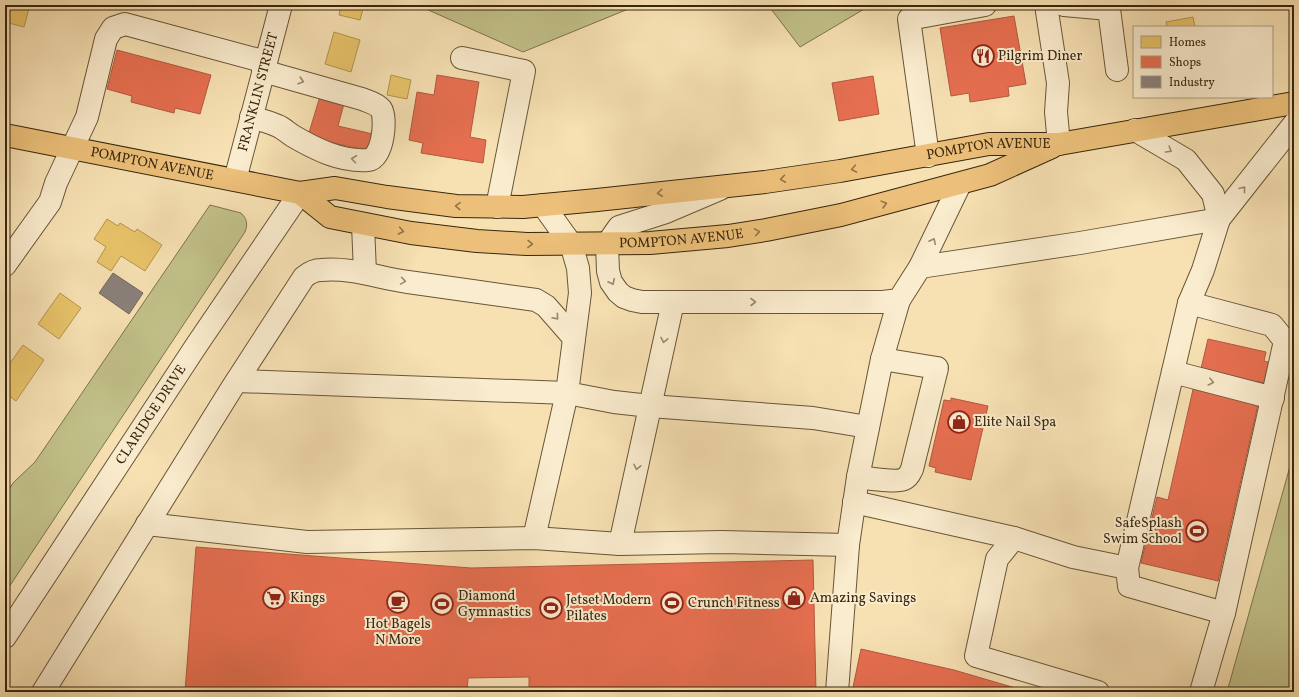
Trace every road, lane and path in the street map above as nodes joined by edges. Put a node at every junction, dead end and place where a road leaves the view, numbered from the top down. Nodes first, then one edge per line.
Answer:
1 (281, 5) edge
2 (985, 5) edge
3 (1046, 5) edge
4 (1064, 5) edge
5 (462, 58) dead end
6 (264, 66) junction
7 (1117, 70) dead end
8 (1294, 102) edge
9 (251, 117) junction
10 (1294, 124) edge
11 (1135, 130) junction
12 (5, 135) edge
13 (1059, 144) junction
14 (73, 148) junction
15 (928, 156) junction
16 (235, 180) junction
17 (960, 184) junction
18 (727, 186) junction
19 (300, 193) junction
20 (543, 205) junction
21 (497, 207) junction
22 (1219, 219) junction
23 (363, 224) junction
24 (571, 244) junction
25 (607, 244) junction
26 (5, 266) edge
27 (920, 267) junction
28 (365, 273) junction
29 (899, 300) junction
30 (673, 302) junction
31 (1187, 309) junction
32 (574, 338) junction
33 (882, 359) junction
34 (1173, 372) junction
35 (238, 381) junction
36 (567, 393) junction
37 (1273, 398) junction
38 (650, 406) junction
39 (868, 427) junction
40 (858, 477) junction
41 (854, 502) junction
42 (148, 524) junction
43 (534, 538) junction
44 (1014, 538) junction
45 (620, 544) junction
46 (848, 545) junction
47 (1127, 568) junction
48 (1224, 613) junction
49 (5, 637) edge
50 (43, 692) edge
51 (837, 692) edge
52 (1098, 692) edge
53 (1201, 692) edge

1 - 6 street, FRANKLIN STREET
2 - 15 street
3 - 13 street
4 - 7 street
5 - 21 street
6 - 9 street, FRANKLIN STREET
6 -> 9 street
6 - 14 street
8 - 11 main road, POMPTON AVENUE
9 - 16 street, FRANKLIN STREET
22 -> 10 street
11 - 13 main road, POMPTON AVENUE
11 -> 22 street
12 - 14 main road, POMPTON AVENUE
13 - 15 main road, POMPTON AVENUE
13 - 17 main road, POMPTON AVENUE
14 - 16 main road, POMPTON AVENUE
14 - 26 street
15 -> 18 main road, POMPTON AVENUE
16 - 19 main road, POMPTON AVENUE
25 -> 17 main road, POMPTON AVENUE
27 -> 17 street
18 -> 20 main road, POMPTON AVENUE
18 - 25 street
21 -> 19 main road, POMPTON AVENUE
19 - 23 main road, POMPTON AVENUE
19 - 49 street, CLARIDGE DRIVE
20 - 21 main road, POMPTON AVENUE
20 - 24 street
22 - 27 street
22 - 31 street
23 -> 24 main road, POMPTON AVENUE
23 - 28 street
24 - 25 main road, POMPTON AVENUE
24 - 32 street
25 -> 30 street
27 - 29 street
28 -> 32 street
28 - 35 street
30 -> 29 street
29 - 33 street
30 -> 38 street
31 - 34 street
31 - 37 street
32 - 36 street
33 - 39 street
33 - 40 street
34 -> 37 street
34 - 47 street
35 - 36 street
35 - 42 street
36 - 38 street
36 - 43 street
37 - 48 street
38 - 39 street
38 -> 45 street
39 - 40 street
40 - 41 street
41 - 44 street
41 - 46 street
42 - 43 street
42 - 50 street
43 - 45 street
44 - 47 street
44 - 52 street
45 - 46 street
46 - 51 street
47 - 48 street
48 - 53 street

